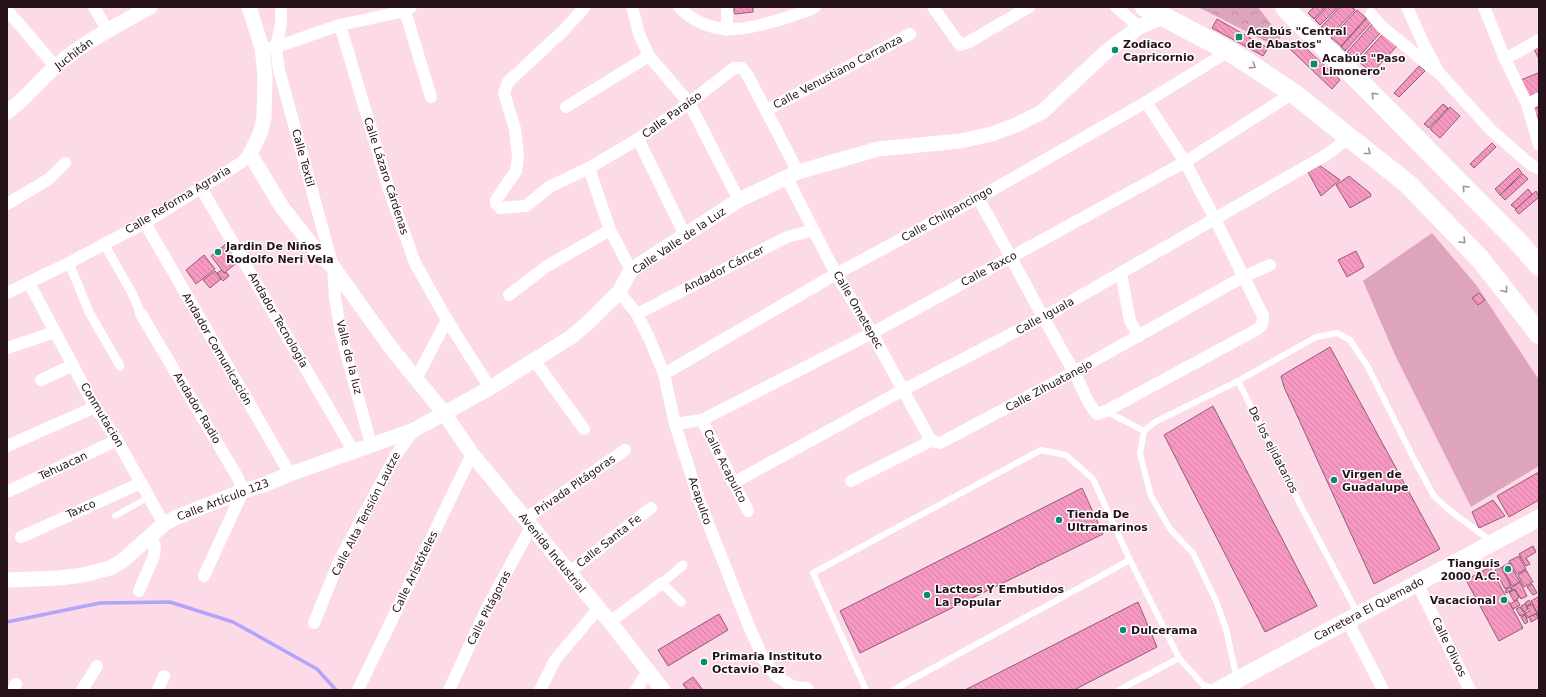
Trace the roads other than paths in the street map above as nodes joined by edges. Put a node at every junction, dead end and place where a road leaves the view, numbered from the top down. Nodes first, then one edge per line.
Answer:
1 (94, 7) edge
2 (150, 7) edge
3 (250, 7) edge
4 (281, 7) edge
5 (585, 7) edge
6 (632, 7) edge
7 (679, 7) edge
8 (727, 7) edge
9 (815, 7) edge
10 (933, 7) edge
11 (1029, 7) edge
12 (1116, 7) edge
13 (1145, 7) edge
14 (1285, 7) edge
15 (1407, 7) edge
16 (1484, 7) edge
17 (408, 9) edge
18 (7, 10) edge
19 (1370, 14) dead end
20 (1163, 17) junction
21 (340, 25) junction
22 (1139, 27) junction
23 (727, 30) junction
24 (108, 31) junction
25 (910, 34) dead end
26 (1539, 40) edge
27 (269, 48) junction
28 (1229, 52) junction
29 (649, 56) junction
30 (1505, 59) junction
31 (56, 66) junction
32 (1441, 75) junction
33 (1293, 93) junction
34 (431, 98) dead end
35 (1539, 98) edge
36 (1146, 102) junction
37 (689, 103) junction
38 (1527, 104) junction
39 (566, 107) dead end
40 (767, 110) junction
41 (7, 112) edge
42 (1350, 137) junction
43 (638, 139) junction
44 (1539, 146) edge
45 (250, 154) junction
46 (1185, 162) junction
47 (65, 163) dead end
48 (589, 168) junction
49 (1539, 169) edge
50 (793, 175) junction
51 (201, 188) junction
52 (978, 198) junction
53 (739, 200) junction
54 (7, 204) edge
55 (1215, 219) junction
56 (145, 223) junction
57 (610, 230) junction
58 (813, 230) junction
59 (686, 235) junction
60 (104, 244) junction
61 (1012, 258) junction
62 (69, 264) junction
63 (1270, 265) dead end
64 (1539, 266) edge
65 (333, 267) junction
66 (631, 270) junction
67 (1121, 273) junction
68 (836, 274) junction
69 (1243, 277) junction
70 (29, 283) junction
71 (619, 292) junction
72 (7, 293) edge
73 (509, 295) dead end
74 (141, 314) joint
75 (637, 314) junction
76 (1042, 318) junction
77 (447, 320) junction
78 (55, 332) junction
79 (872, 333) junction
80 (1539, 334) edge
81 (1139, 336) junction
82 (7, 348) edge
83 (534, 360) junction
84 (73, 365) junction
85 (120, 366) dead end
86 (1074, 372) junction
87 (664, 374) junction
88 (416, 379) junction
89 (42, 380) dead end
90 (1238, 381) junction
91 (490, 388) junction
92 (903, 390) junction
93 (95, 407) junction
94 (1101, 412) junction
95 (444, 413) junction
96 (702, 420) junction
97 (676, 424) junction
98 (584, 429) dead end
99 (414, 430) junction
100 (1144, 431) junction
101 (117, 440) junction
102 (931, 441) junction
103 (371, 445) junction
104 (7, 446) edge
105 (625, 450) dead end
106 (354, 452) junction
107 (472, 454) junction
108 (290, 474) junction
109 (850, 481) dead end
110 (733, 482) junction
111 (141, 483) junction
112 (9, 491) dead end
113 (243, 491) junction
114 (149, 497) junction
115 (651, 508) dead end
116 (748, 511) dead end
117 (115, 516) dead end
118 (1539, 518) edge
119 (528, 523) junction
120 (164, 524) junction
121 (151, 535) junction
122 (21, 537) dead end
123 (1493, 543) junction
124 (1130, 560) junction
125 (683, 565) dead end
126 (568, 573) junction
127 (204, 576) dead end
128 (7, 580) edge
129 (662, 583) junction
130 (1417, 583) junction
131 (139, 591) dead end
132 (681, 602) dead end
133 (598, 609) junction
134 (1352, 617) junction
135 (610, 622) junction
136 (314, 623) dead end
137 (1179, 658) junction
138 (97, 666) dead end
139 (648, 670) junction
140 (164, 676) dead end
141 (1237, 679) junction
142 (807, 689) edge
143 (1212, 689) edge
144 (82, 690) edge
145 (158, 690) edge
146 (358, 690) edge
147 (449, 690) edge
148 (540, 690) edge
149 (636, 690) edge
150 (663, 690) edge
151 (866, 690) edge
152 (893, 690) edge
153 (1119, 690) edge
154 (1383, 690) edge
155 (1470, 690) edge

1 - 24 street
2 - 24 street, Juchitán
3 - 27 street, Calle Reforma Agraria
4 - 27 street
5 - 48 street, Calle Paraíso
6 - 29 street
7 - 23 street
8 - 23 street
9 - 23 street
10 - 11 street
12 - 22 street
13 - 20 highway
64 -> 14 highway
15 - 32 street
16 - 30 street
17 - 21 street
17 - 34 street
18 - 31 street
19 - 32 street
20 - 22 street, Calle Valle de la Luz
20 - 28 highway
21 - 27 street
21 - 77 street, Calle Lázaro Cárdenas
22 - 50 street, Calle Valle de la Luz
24 - 31 street, Juchitán
25 - 40 street, Calle Venustiano Carranza
26 - 30 street
27 - 45 street, Calle Reforma Agraria
27 - 65 street, Calle Textil
28 -> 33 highway
28 - 36 street, Calle Chilpancingo
29 - 37 street
29 - 39 street
30 - 38 street
31 - 41 street, Juchitán
32 - 49 street
33 - 42 highway
33 - 46 street, Calle Taxco
35 - 38 street
36 - 46 street
36 - 52 street, Calle Chilpancingo
37 - 40 street, Calle Paraíso
37 - 43 street, Calle Paraíso
37 - 53 street
38 - 44 street
40 - 50 street, Calle Paraíso
42 - 55 street, Calle Iguala
42 -> 80 highway
43 - 48 street, Calle Paraíso
43 - 59 street
45 - 51 street, Calle Reforma Agraria
45 - 65 street
46 - 55 street
46 - 61 street, Calle Taxco
47 - 54 street
48 - 57 street
50 - 53 street, Calle Valle de la Luz
50 - 58 street, Calle Ometepec
51 - 56 street, Calle Reforma Agraria
51 - 106 street, Andador Tecnología
52 - 61 street
52 - 68 street, Calle Chilpancingo
53 - 59 street, Calle Valle de la Luz
55 - 67 street, Calle Iguala
55 - 69 street
56 - 60 street, Calle Reforma Agraria
56 - 108 street, Andador Comunicación
57 - 66 street
57 - 73 street
58 - 68 street, Calle Ometepec
58 - 75 street, Andador Cáncer
59 - 66 street, Calle Valle de la Luz
60 - 62 street, Calle Reforma Agraria
60 - 74 street, Andador Radio
61 - 76 street
61 - 79 street, Calle Taxco
62 - 70 street, Calle Reforma Agraria
62 - 85 street
63 - 69 street, Calle Zihuatanejo
65 - 88 street
65 - 103 street, Valle de la luz
66 - 71 street, Calle Valle de la Luz
67 - 76 street, Calle Iguala
67 - 81 street
68 - 79 street, Calle Ometepec
68 - 87 street, Calle Chilpancingo
69 - 81 street, Calle Zihuatanejo
69 - 94 street
70 - 72 street, Calle Reforma Agraria
70 - 78 street, Conmutacion
71 - 75 street, Acapulco
71 - 83 street, Calle Valle de la Luz
74 - 113 street, Andador Radio
75 - 87 street, Acapulco
76 - 86 street
76 - 92 street, Calle Iguala
77 - 88 street
77 - 91 street, Calle Lázaro Cárdenas
78 - 82 street
78 - 84 street, Conmutacion
79 - 92 street, Calle Ometepec
79 - 96 street, Calle Taxco
81 - 86 street, Calle Zihuatanejo
83 - 91 street, Calle Valle de la Luz
83 - 98 street
84 - 89 street
84 - 93 street, Conmutacion
86 - 94 street
86 - 102 street, Calle Zihuatanejo
87 - 97 street, Acapulco
88 - 95 street
90 - 100 lane
90 - 123 lane
90 - 134 lane, De los ejidatarios
91 - 95 street, Calle Valle de la Luz
92 - 102 street, Calle Ometepec
92 - 110 street, Calle Iguala
93 - 101 street, Conmutacion
93 - 104 street
94 - 100 lane
95 - 99 street, Calle Artículo 123
95 - 107 street, Avenida Industrial
96 - 97 street, Calle Taxco
96 - 110 street, Calle Acapulco
97 - 142 street, Acapulco
99 - 103 street, Calle Artículo 123
99 - 136 street, Calle Alta Tensión Lautze
100 - 141 lane
101 - 111 street, Conmutacion
101 - 112 street, Tehuacan
102 - 109 street, Calle Zihuatanejo
103 - 106 street, Calle Artículo 123
105 - 119 street, Privada Pitágoras
106 - 108 street, Calle Artículo 123
107 - 119 street, Avenida Industrial
107 - 146 street, Calle Aristóteles
108 - 113 street, Calle Artículo 123
110 - 116 street, Calle Acapulco
111 - 114 street, Conmutacion
111 - 122 street, Taxco
113 - 120 street, Calle Artículo 123
113 - 127 street
114 - 117 lane
114 - 120 street, Conmutacion
115 - 126 street, Calle Santa Fe
118 - 123 main road, Carretera El Quemado
119 - 126 street, Avenida Industrial
119 - 147 street, Calle Pitágoras
120 - 121 street, Calle Artículo 123
121 - 128 street, Calle Artículo 123
121 - 131 street
123 - 130 main road, Carretera El Quemado
124 - 137 lane
124 - 151 lane
124 - 152 lane
125 - 129 street
126 - 133 street, Avenida Industrial
129 - 132 street
129 - 135 street
130 - 134 main road, Carretera El Quemado
130 - 155 street, Calle Olivos
133 - 135 street, Avenida Industrial
133 - 148 street
134 - 141 main road, Carretera El Quemado
134 - 154 street
135 - 139 street, Avenida Industrial
137 - 143 lane
137 - 153 lane
138 - 144 street
139 - 149 street
139 - 150 street, Avenida Industrial
140 - 145 street
141 - 143 main road, Carretera El Quemado

